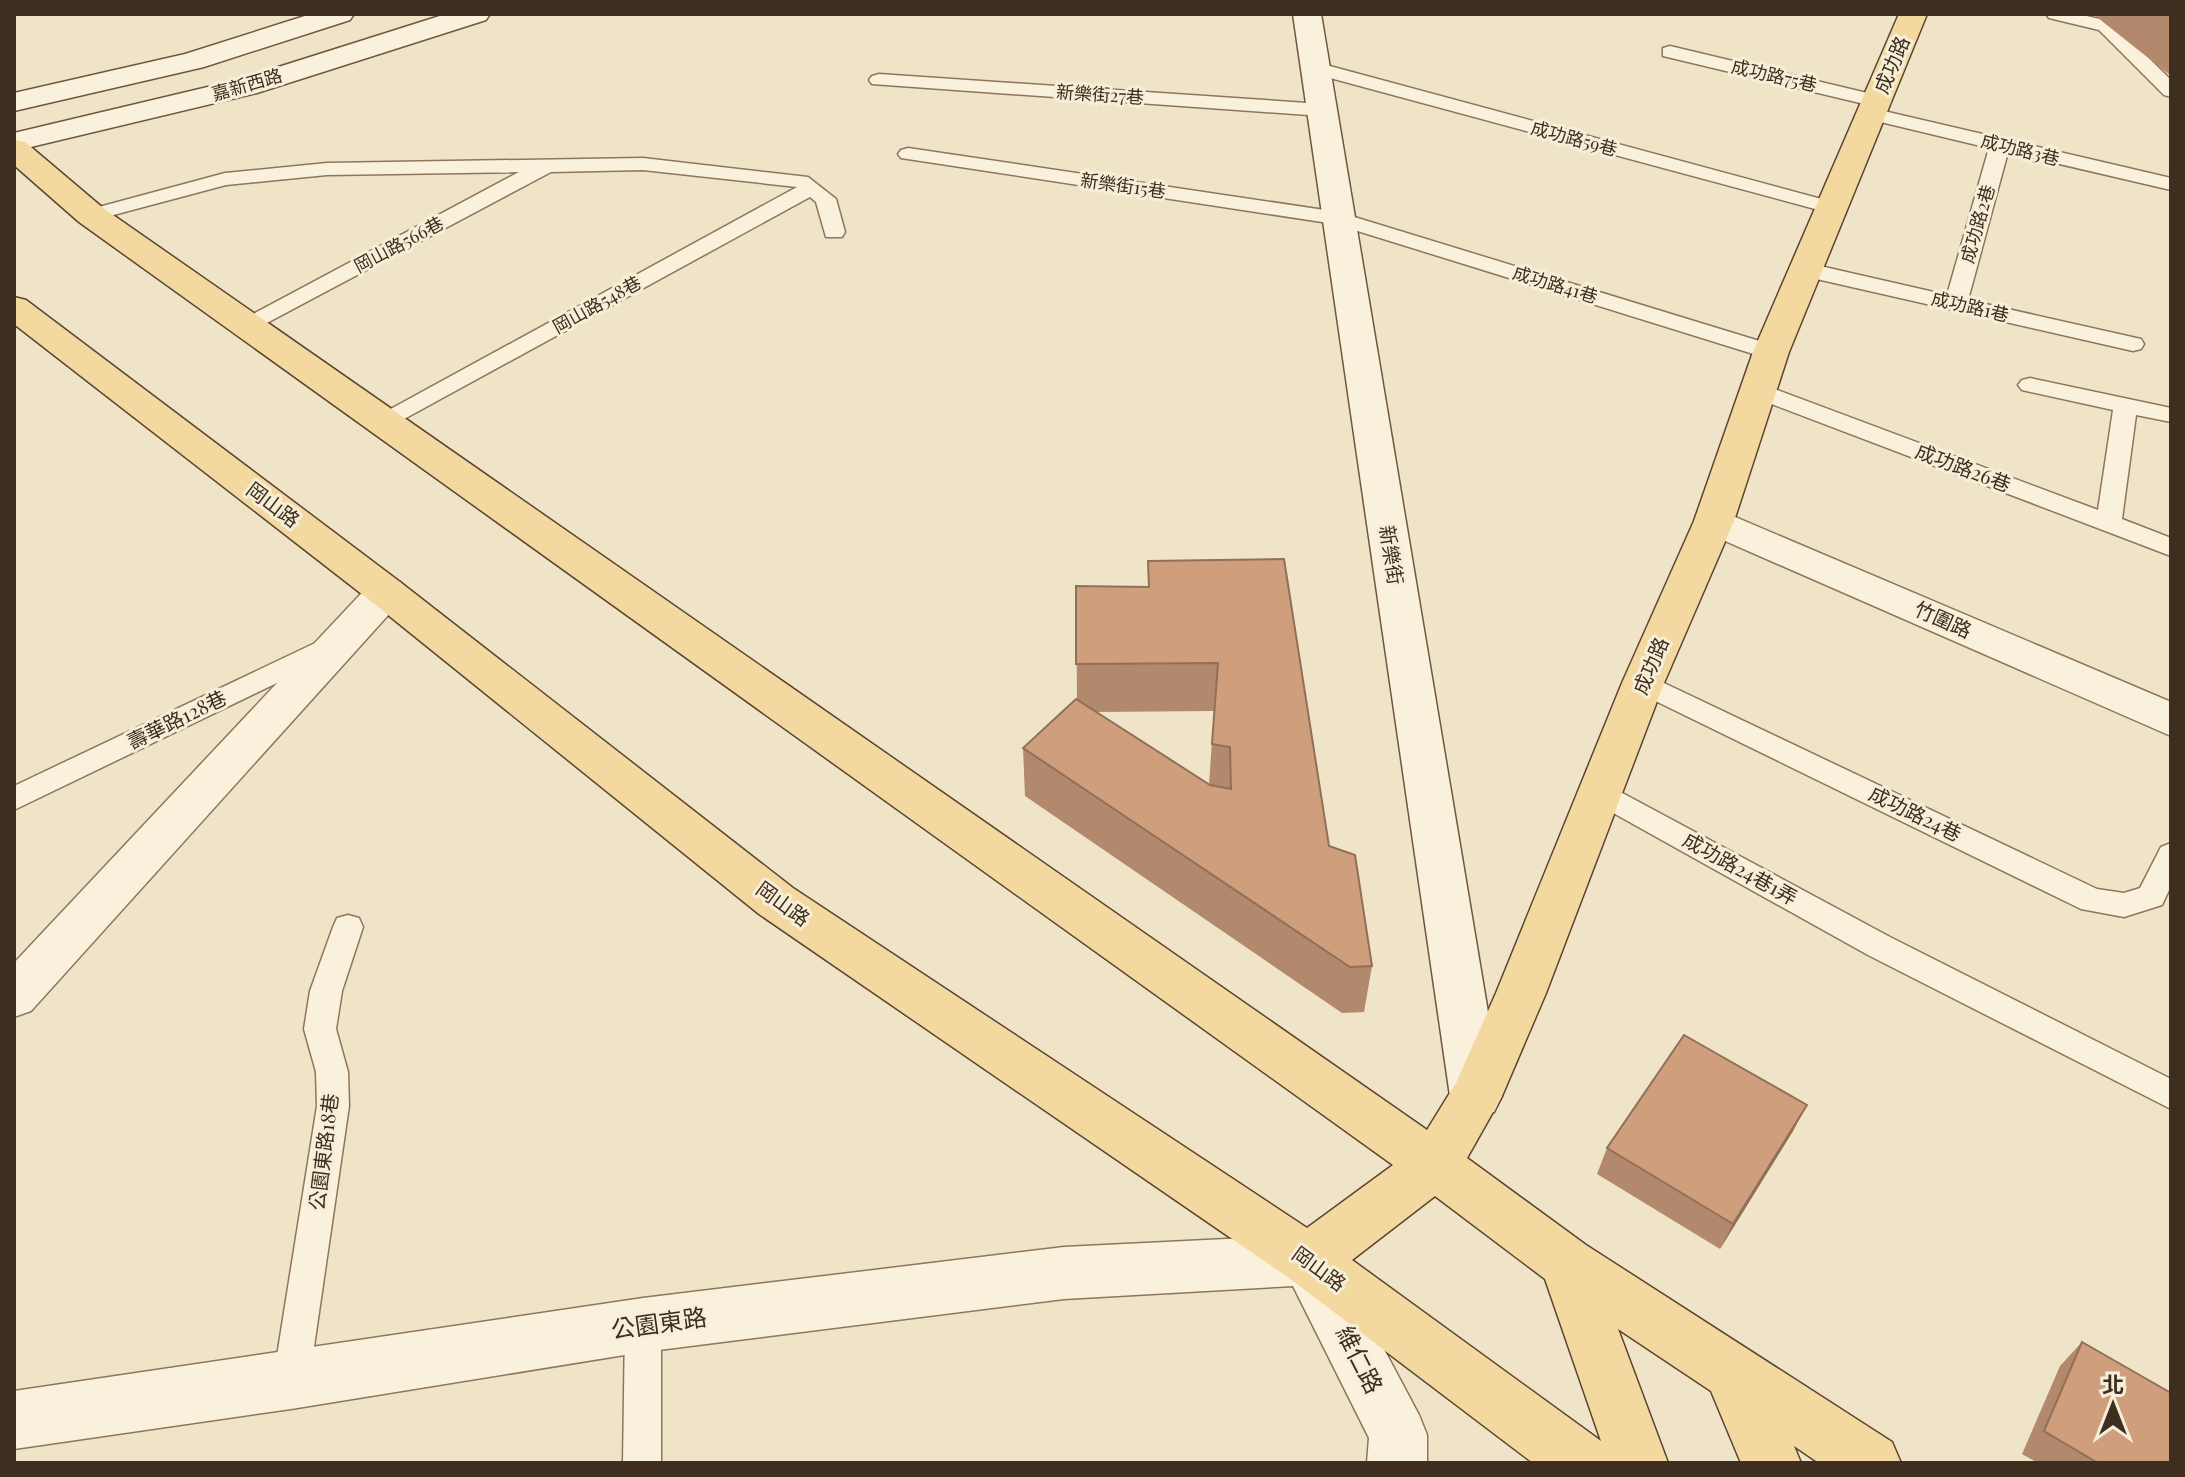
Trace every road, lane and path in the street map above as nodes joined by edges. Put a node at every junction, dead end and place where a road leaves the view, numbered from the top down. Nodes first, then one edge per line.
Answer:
1 (340, 14) edge
2 (476, 14) edge
3 (1307, 14) edge
4 (1913, 14) edge
5 (2055, 14) edge
6 (1670, 52) dead end
7 (1315, 68) junction
8 (879, 80) dead end
9 (2171, 91) edge
10 (14, 102) edge
11 (1874, 107) junction
12 (1322, 110) junction
13 (14, 142) edge
14 (2000, 145) junction
15 (14, 149) edge
16 (908, 154) dead end
17 (551, 164) junction
18 (2171, 184) edge
19 (811, 188) junction
20 (1833, 208) junction
21 (91, 215) junction
22 (1338, 218) junction
23 (834, 232) dead end
24 (1807, 270) junction
25 (1956, 303) junction
26 (17, 312) edge
27 (248, 326) junction
28 (2133, 344) dead end
29 (1771, 352) junction
30 (2030, 385) dead end
31 (1756, 390) junction
32 (2125, 405) junction
33 (2171, 415) edge
34 (384, 422) junction
35 (1714, 521) junction
36 (2109, 523) junction
37 (2171, 547) edge
38 (386, 592) junction
39 (340, 641) junction
40 (1643, 683) junction
41 (2171, 720) edge
42 (1600, 792) junction
43 (14, 799) edge
44 (2171, 855) edge
45 (348, 927) dead end
46 (14, 996) edge
47 (2171, 1095) edge
48 (1476, 1096) junction
49 (1435, 1165) junction
50 (1308, 1260) junction
51 (1567, 1263) junction
52 (643, 1325) junction
53 (1733, 1375) junction
54 (291, 1381) junction
55 (14, 1420) edge
56 (642, 1463) edge
57 (1397, 1463) edge
58 (1581, 1463) edge
59 (1638, 1463) edge
60 (1771, 1463) edge
61 (1871, 1463) edge

1 - 10 street, 嘉新西路
2 - 13 street, 嘉新西路
3 - 7 street, 新樂街
4 - 11 main road, 成功路
5 - 9 lane
6 - 11 lane, 成功路75巷
7 - 12 street, 新樂街
7 - 20 lane, 成功路59巷
8 - 12 lane, 新樂街27巷
11 - 14 lane, 成功路3巷
11 - 20 main road, 成功路
12 - 22 street, 新樂街
14 - 18 lane, 成功路3巷
14 - 25 lane, 成功路2巷
15 - 21 main road
16 - 22 lane, 新樂街15巷
17 - 19 lane
17 - 21 lane
17 - 27 lane, 岡山路566巷
19 - 23 lane
19 - 34 lane, 岡山路548巷
20 - 24 main road, 成功路
21 - 27 main road
22 - 29 lane, 成功路41巷
22 - 48 street, 新樂街
24 - 25 lane, 成功路1巷
24 - 29 main road, 成功路
25 - 28 lane, 成功路1巷
26 - 38 main road, 岡山路
27 - 34 main road
29 - 31 main road, 成功路
30 - 32 lane
31 - 35 main road, 成功路
31 - 36 lane, 成功路26巷
32 - 33 lane
32 - 36 lane
34 - 49 main road
35 - 40 main road, 成功路
35 - 41 street, 竹圍路
36 - 37 lane, 成功路26巷
38 - 39 street
38 - 50 main road, 岡山路
39 - 43 lane, 壽華路128巷
39 - 46 street
40 - 42 main road, 成功路
40 - 44 lane, 成功路24巷
42 - 47 lane, 成功路24巷1弄
42 - 48 main road, 成功路
45 - 54 lane, 公園東路18巷
48 - 49 main road, 成功路
49 - 50 main road, 成功路
49 - 51 main road
50 - 52 street, 公園東路
50 - 57 street, 維仁路
50 - 58 main road, 岡山路
51 - 53 main road
51 - 59 main road
52 - 54 street, 公園東路
52 - 56 lane
53 - 60 main road
53 - 61 main road
54 - 55 street, 公園東路

